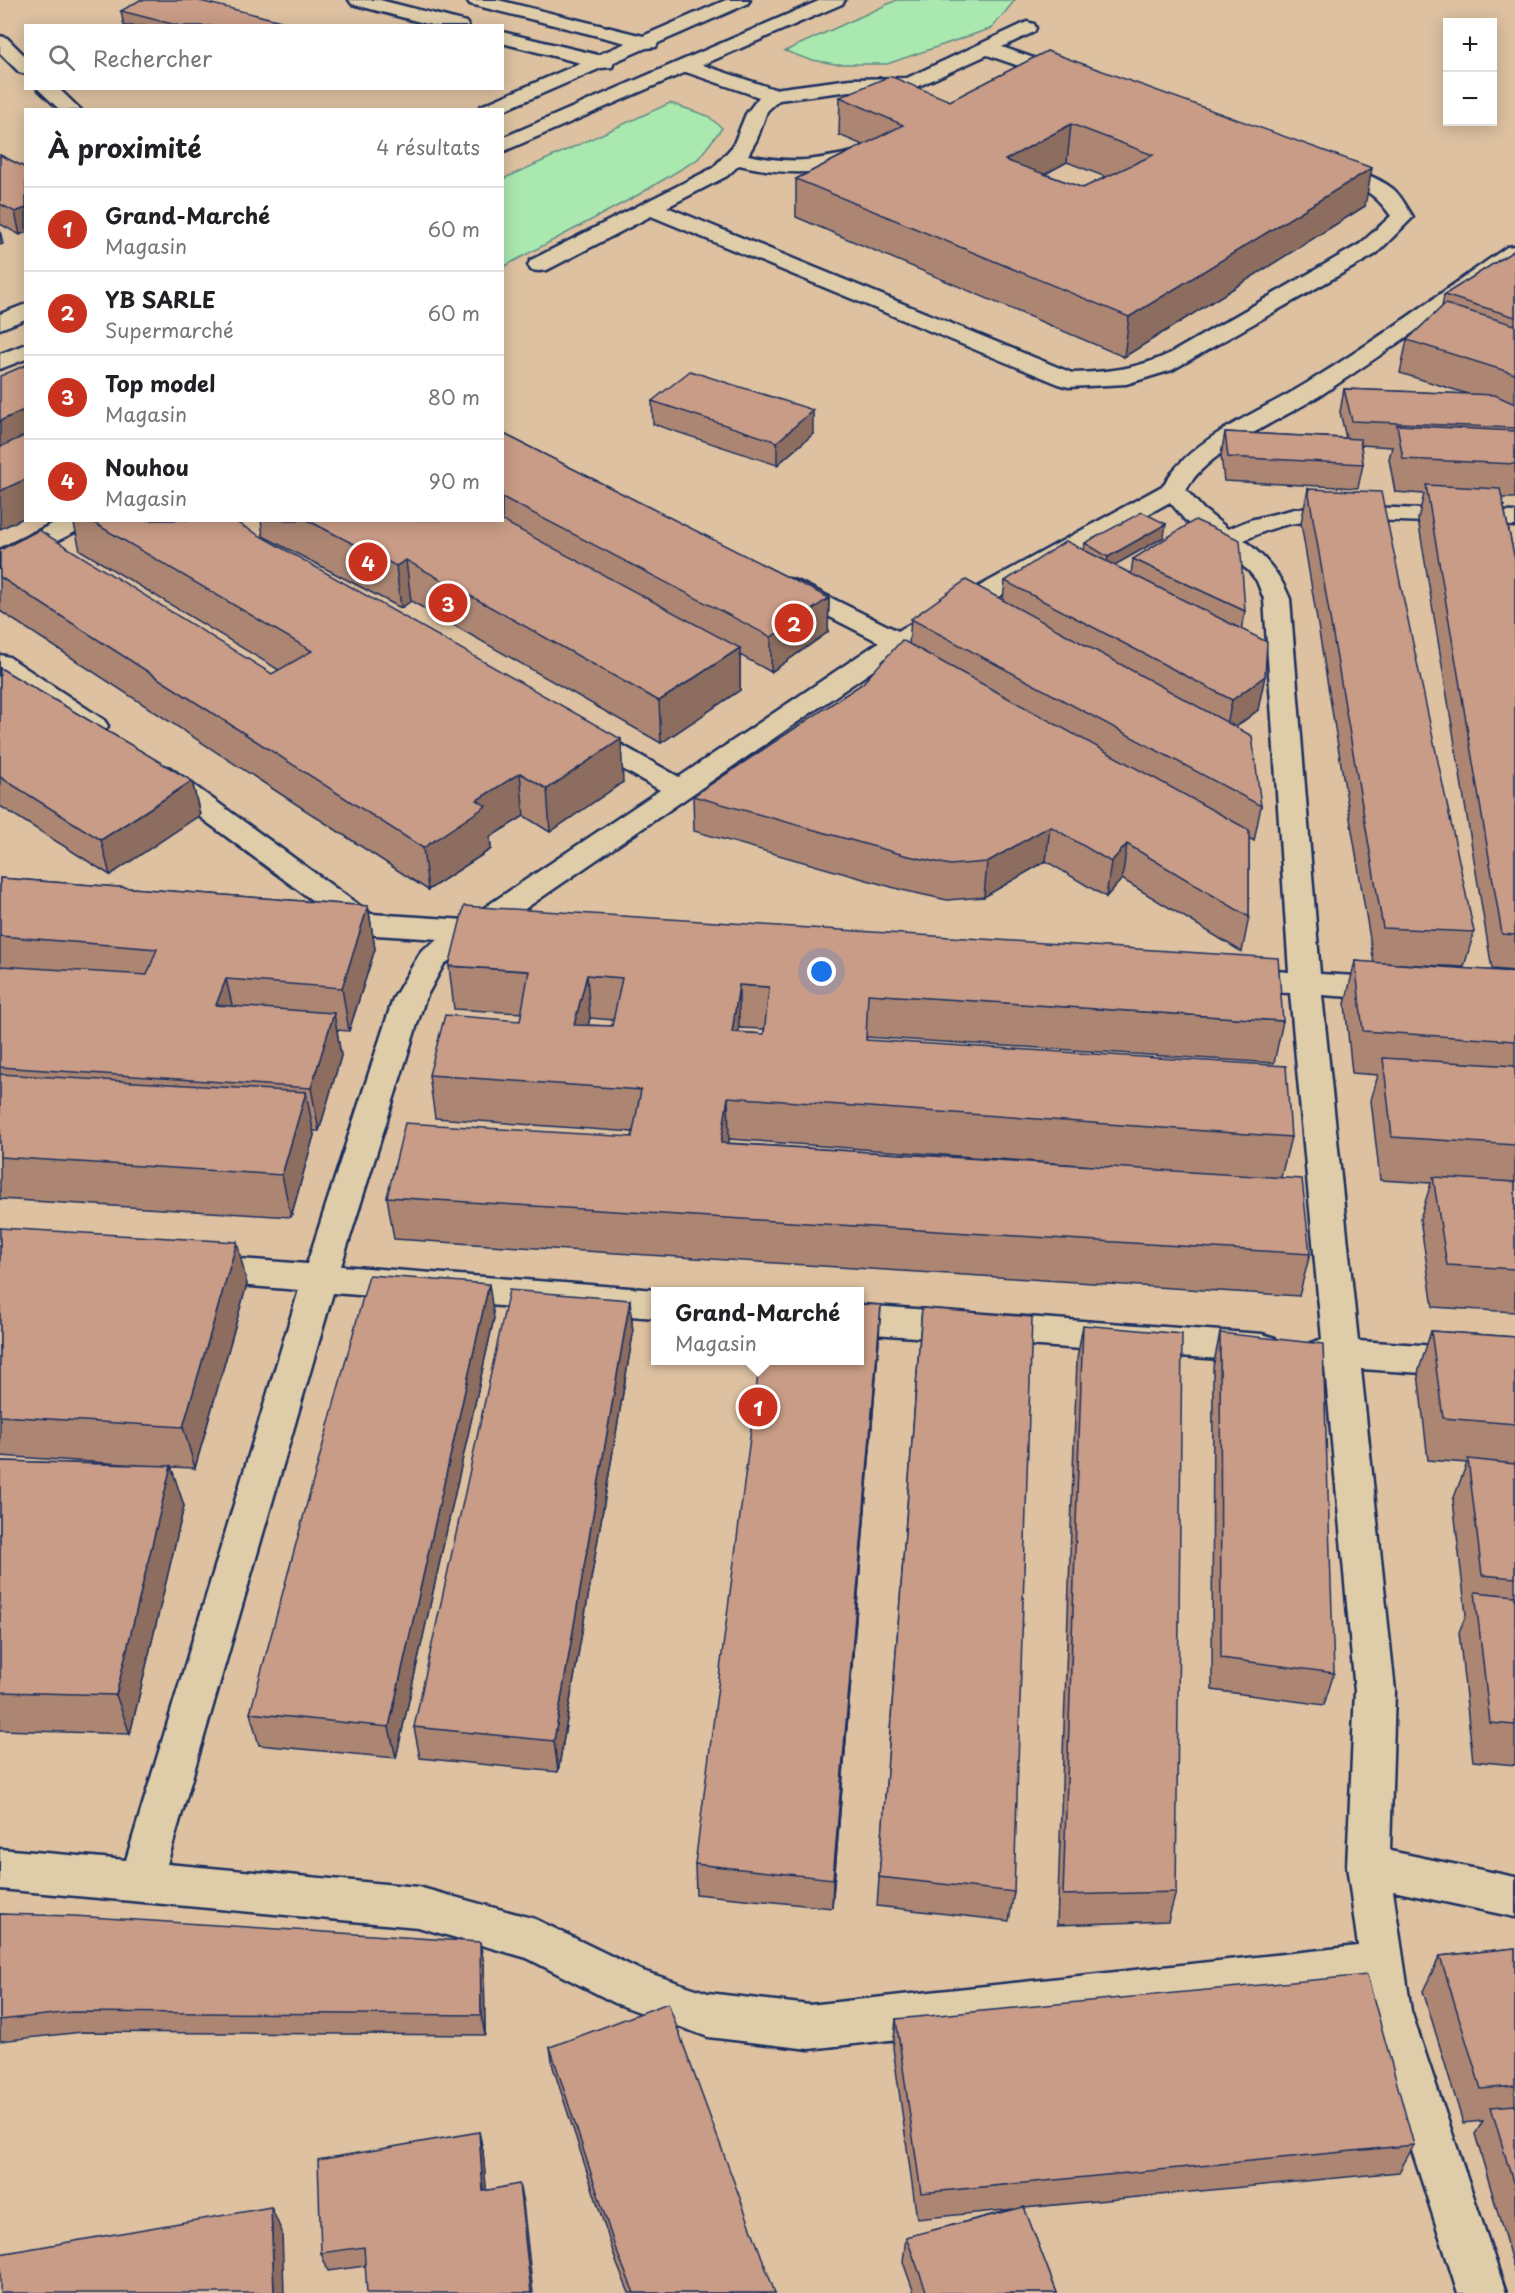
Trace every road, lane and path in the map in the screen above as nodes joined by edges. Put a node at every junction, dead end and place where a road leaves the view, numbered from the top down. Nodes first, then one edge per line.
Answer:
1 (358, 0) edge
2 (476, 0) edge
3 (741, 0) edge
4 (836, 0) edge
5 (451, 24) edge
6 (1027, 28) dead end
7 (504, 37) edge
8 (643, 41) junction
9 (0, 42) edge
10 (986, 48) junction
11 (707, 56) junction
12 (600, 61) junction
13 (24, 66) edge
14 (687, 66) junction
15 (662, 77) junction
16 (1085, 82) edge
17 (48, 90) edge
18 (773, 95) junction
19 (70, 108) edge
20 (493, 108) edge
21 (504, 145) edge
22 (876, 151) edge
23 (735, 158) junction
24 (1306, 159) edge
25 (651, 208) junction
26 (1515, 252) edge
27 (539, 266) dead end
28 (24, 312) edge
29 (0, 322) edge
30 (24, 352) edge
31 (0, 362) edge
32 (1174, 490) junction
33 (1515, 519) edge
34 (76, 522) edge
35 (1225, 539) junction
36 (0, 560) edge
37 (770, 578) edge
38 (898, 641) junction
39 (0, 663) edge
40 (556, 721) edge
41 (114, 741) edge
42 (143, 762) edge
43 (680, 789) junction
44 (305, 920) edge
45 (364, 924) junction
46 (472, 930) junction
47 (519, 933) edge
48 (1210, 978) edge
49 (1305, 984) junction
50 (1422, 991) edge
51 (165, 1266) edge
52 (319, 1280) junction
53 (651, 1304) edge
54 (864, 1319) edge
55 (1342, 1354) junction
56 (1515, 1365) edge
57 (1368, 1866) junction
58 (0, 1869) edge
59 (140, 1883) junction
60 (1515, 1897) edge
61 (1383, 1964) junction
62 (1482, 2293) edge

1 - 5 street
2 - 8 street
3 - 8 street
4 - 11 street
6 - 10 street
7 - 12 street
8 - 11 street
8 - 12 street
9 - 13 street
10 - 16 street
10 - 18 street
11 - 14 street
12 - 15 street
12 - 20 street
14 - 15 street
14 - 18 street
15 - 21 street
17 - 19 street
18 - 23 street
22 - 23 street
23 - 25 street
24 - 25 street
25 - 27 street
26 - 32 street
28 - 29 street
30 - 31 street
32 - 35 street
32 - 38 street
33 - 35 street
34 - 36 street
35 - 49 street
37 - 38 street
38 - 43 street
39 - 41 street
40 - 43 street
42 - 45 street
43 - 46 street
44 - 45 street
45 - 46 street
46 - 47 street
46 - 52 street
48 - 49 street
49 - 50 street
49 - 55 street
51 - 52 street
52 - 53 street
52 - 59 street
54 - 55 street
55 - 56 street
55 - 57 street
57 - 60 street
57 - 61 street
58 - 59 street
59 - 61 street
61 - 62 street

